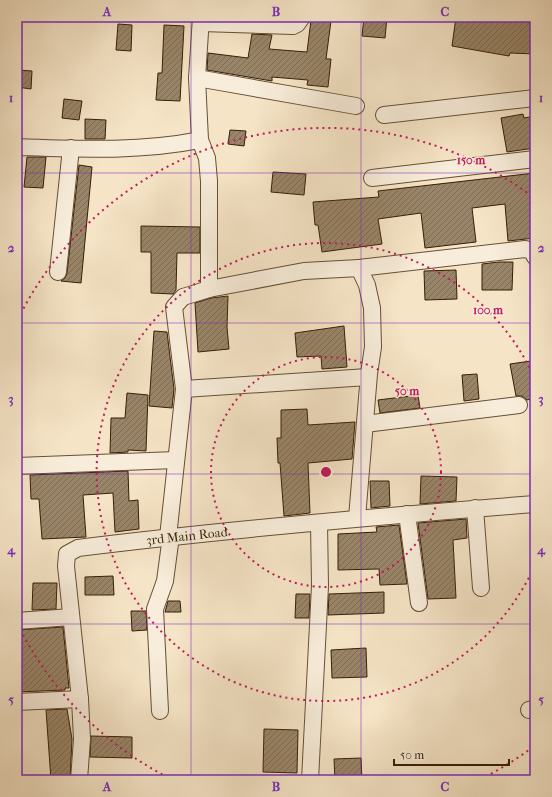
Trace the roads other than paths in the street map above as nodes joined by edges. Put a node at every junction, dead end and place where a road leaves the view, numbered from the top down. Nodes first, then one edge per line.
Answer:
1 (302, 17) edge
2 (201, 20) edge
3 (197, 78) junction
4 (535, 98) edge
5 (356, 106) dead end
6 (384, 115) dead end
7 (200, 140) junction
8 (17, 147) edge
9 (71, 148) junction
10 (535, 159) edge
11 (372, 178) dead end
12 (535, 257) edge
13 (359, 268) junction
14 (58, 272) dead end
15 (209, 289) junction
16 (368, 377) junction
17 (184, 389) junction
18 (519, 404) dead end
19 (365, 424) junction
20 (176, 460) junction
21 (17, 466) edge
22 (535, 504) edge
23 (475, 508) junction
24 (407, 514) junction
25 (357, 518) junction
26 (319, 522) junction
27 (170, 537) junction
28 (481, 588) dead end
29 (419, 603) dead end
30 (72, 617) junction
31 (17, 622) edge
32 (80, 699) junction
33 (17, 702) edge
34 (160, 711) dead end
35 (79, 780) edge
36 (310, 780) edge

1 - 2 street
2 - 3 street
3 - 5 street
3 - 7 street
4 - 6 street
7 - 9 street
7 - 15 street
8 - 9 street
9 - 14 street
10 - 11 street
12 - 13 street
13 - 15 street
13 - 16 street
15 - 17 street
16 - 17 street
16 - 19 street
17 - 20 street
18 - 19 street
19 - 25 street
20 - 21 street
20 - 27 street
22 - 23 street, 3rd Main Road
23 - 24 street, 3rd Main Road
23 - 28 street
24 - 25 street, 3rd Main Road
24 - 29 street
25 - 26 street, 3rd Main Road
26 - 27 street, 3rd Main Road
26 - 36 street
27 - 30 street, 3rd Main Road
27 - 34 street
30 - 31 street
30 - 32 street, 3rd Main Road
32 - 33 street
32 - 35 street, 3rd Main Road

